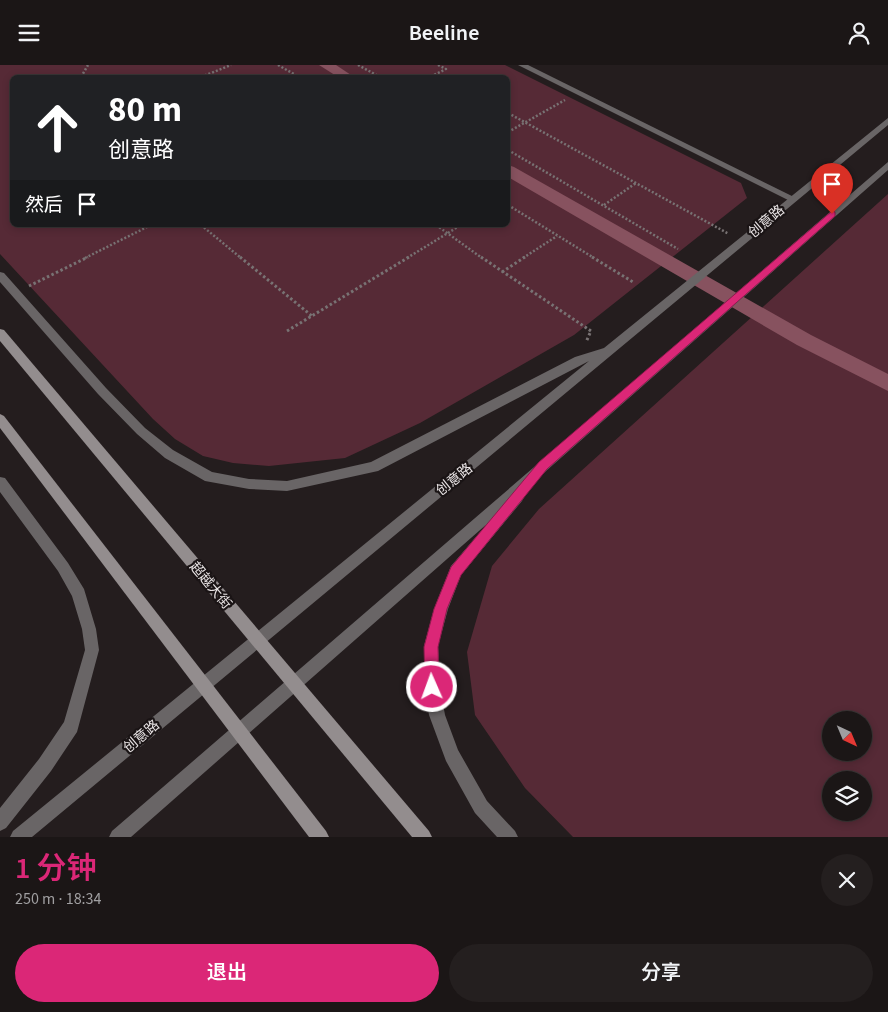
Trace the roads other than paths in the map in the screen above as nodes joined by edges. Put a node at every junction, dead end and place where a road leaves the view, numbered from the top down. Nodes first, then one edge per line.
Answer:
1 (522, 65) edge
2 (888, 121) edge
3 (888, 165) edge
4 (793, 199) junction
5 (0, 275) edge
6 (0, 333) edge
7 (612, 349) junction
8 (0, 419) edge
9 (543, 466) junction
10 (0, 481) edge
11 (257, 640) junction
12 (294, 683) junction
13 (204, 685) junction
14 (239, 731) junction
15 (0, 822) edge
16 (19, 837) edge
17 (118, 837) edge
18 (320, 837) edge
19 (423, 837) edge
20 (509, 837) edge

1 - 4 street
2 - 4 street, 创意路
3 - 9 street
4 - 7 street, 创意路
5 - 7 street
6 - 11 main road, 超越大街
7 - 11 street, 创意路
8 - 13 main road
9 - 12 street
9 - 20 street
10 - 15 street
11 - 12 main road, 超越大街
11 - 13 street, 创意路
12 - 14 street
12 - 19 main road, 超越大街
13 - 14 main road
13 - 16 street, 创意路
14 - 17 street
14 - 18 main road

